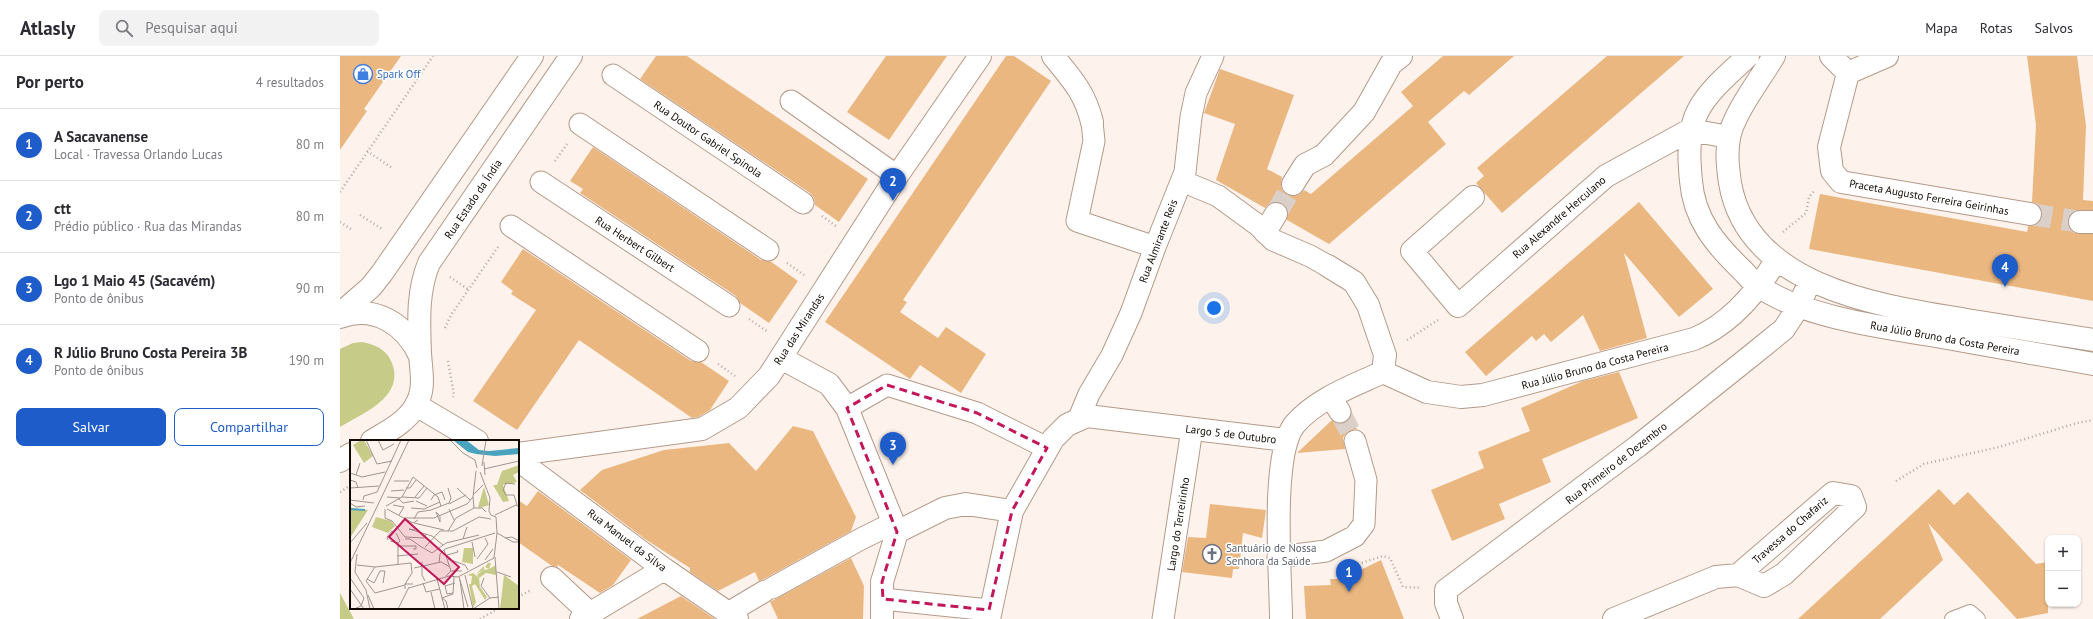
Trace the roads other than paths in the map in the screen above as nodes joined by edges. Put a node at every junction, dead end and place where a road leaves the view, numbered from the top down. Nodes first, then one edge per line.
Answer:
1 (532, 56) edge
2 (571, 56) edge
3 (980, 56) edge
4 (1053, 56) edge
5 (1213, 56) edge
6 (1401, 56) edge
7 (1748, 56) edge
8 (1774, 56) edge
9 (1831, 56) edge
10 (1887, 56) edge
11 (1848, 73) junction
12 (613, 75) dead end
13 (791, 101) dead end
14 (1092, 122) joint
15 (580, 124) dead end
16 (1690, 130) junction
17 (1729, 137) junction
18 (898, 176) junction
19 (1182, 181) junction
20 (541, 182) dead end
21 (1293, 184) tunnel mouth
22 (1473, 197) dead end
23 (803, 203) road end
24 (2030, 214) tunnel mouth
25 (511, 226) dead end
26 (1154, 247) junction
27 (768, 250) road end
28 (1777, 259) junction
29 (1328, 266) joint
30 (1811, 280) junction
31 (1760, 287) junction
32 (729, 306) road end
33 (1799, 306) junction
34 (340, 314) edge
35 (340, 317) edge
36 (2093, 340) edge
37 (698, 351) road end
38 (784, 352) junction
39 (420, 357) junction
40 (1384, 363) junction
41 (2093, 364) edge
42 (416, 405) junction
43 (847, 408) junction
44 (1079, 418) junction
45 (1192, 429) junction
46 (374, 440) edge
47 (476, 440) edge
48 (1286, 440) junction
49 (1355, 441) tunnel mouth
50 (1047, 448) junction
51 (519, 454) edge
52 (350, 455) edge
53 (340, 461) edge
54 (519, 461) edge
55 (1012, 511) junction
56 (895, 527) junction
57 (1278, 557) junction
58 (664, 569) junction
59 (1738, 575) junction
60 (552, 578) dead end
61 (882, 609) edge
62 (989, 614) edge
63 (733, 616) edge
64 (585, 617) edge
65 (1163, 619) edge
66 (1281, 619) edge
67 (1452, 619) edge
68 (1614, 619) edge
69 (1952, 619) edge
70 (1978, 619) edge

1 - 34 street
2 - 39 street, Rua Estado da Índia
3 - 18 street, Rua das Mirandas
4 - 14 street
5 - 19 street, Rua Almirante Reis
6 - 21 street
7 - 16 street
8 - 17 street
9 - 11 street
10 - 11 street
11 - 24 street, Praceta Augusto Ferreira Geirinhas
12 - 23 street, Rua Doutor Gabriel Spinola
13 - 18 street
14 - 26 street
15 - 27 street
16 - 17 street
16 - 22 street, Rua Alexandre Herculano
16 - 31 street, Rua Júlio Bruno da Costa Pereira
17 - 28 street, Rua Júlio Bruno da Costa Pereira
18 - 38 street, Rua das Mirandas
19 - 26 street, Rua Almirante Reis
19 - 29 street
20 - 32 street, Rua Herbert Gilbert
25 - 37 street
26 - 44 street, Rua Almirante Reis
28 - 30 street, Rua Júlio Bruno da Costa Pereira
28 - 31 street, Rua Júlio Bruno da Costa Pereira
29 - 40 street
30 - 33 street, Rua Primeiro de Dezembro
30 - 36 street, Rua Júlio Bruno da Costa Pereira
31 - 33 street, Rua Júlio Bruno da Costa Pereira
31 - 40 street, Rua Júlio Bruno da Costa Pereira
33 - 41 street, Rua Júlio Bruno da Costa Pereira
33 - 67 street, Rua Primeiro de Dezembro
35 - 39 street, Rua Estado da Índia
38 - 43 street
38 - 51 street, Rua das Mirandas
39 - 42 street, Rua Estado da Índia
40 - 48 street, Largo 5 de Outubro
42 - 46 street, Rua Estado da Índia
42 - 47 street
43 - 50 street
43 - 56 street
44 - 45 street, Largo 5 de Outubro
44 - 50 street
45 - 48 street, Largo 5 de Outubro
45 - 65 street, Largo do Terreirinho
48 - 57 street
49 - 57 street
50 - 55 street
52 - 53 street
54 - 58 street, Rua Manuel da Silva
55 - 56 street
55 - 62 street
56 - 61 street
56 - 63 street
57 - 66 street
58 - 63 street, Rua Manuel da Silva
58 - 64 street
59 - 59 street, Travessa do Chafariz
59 - 68 street, Travessa do Chafariz
60 - 64 street
61 - 62 street
69 - 70 lane

